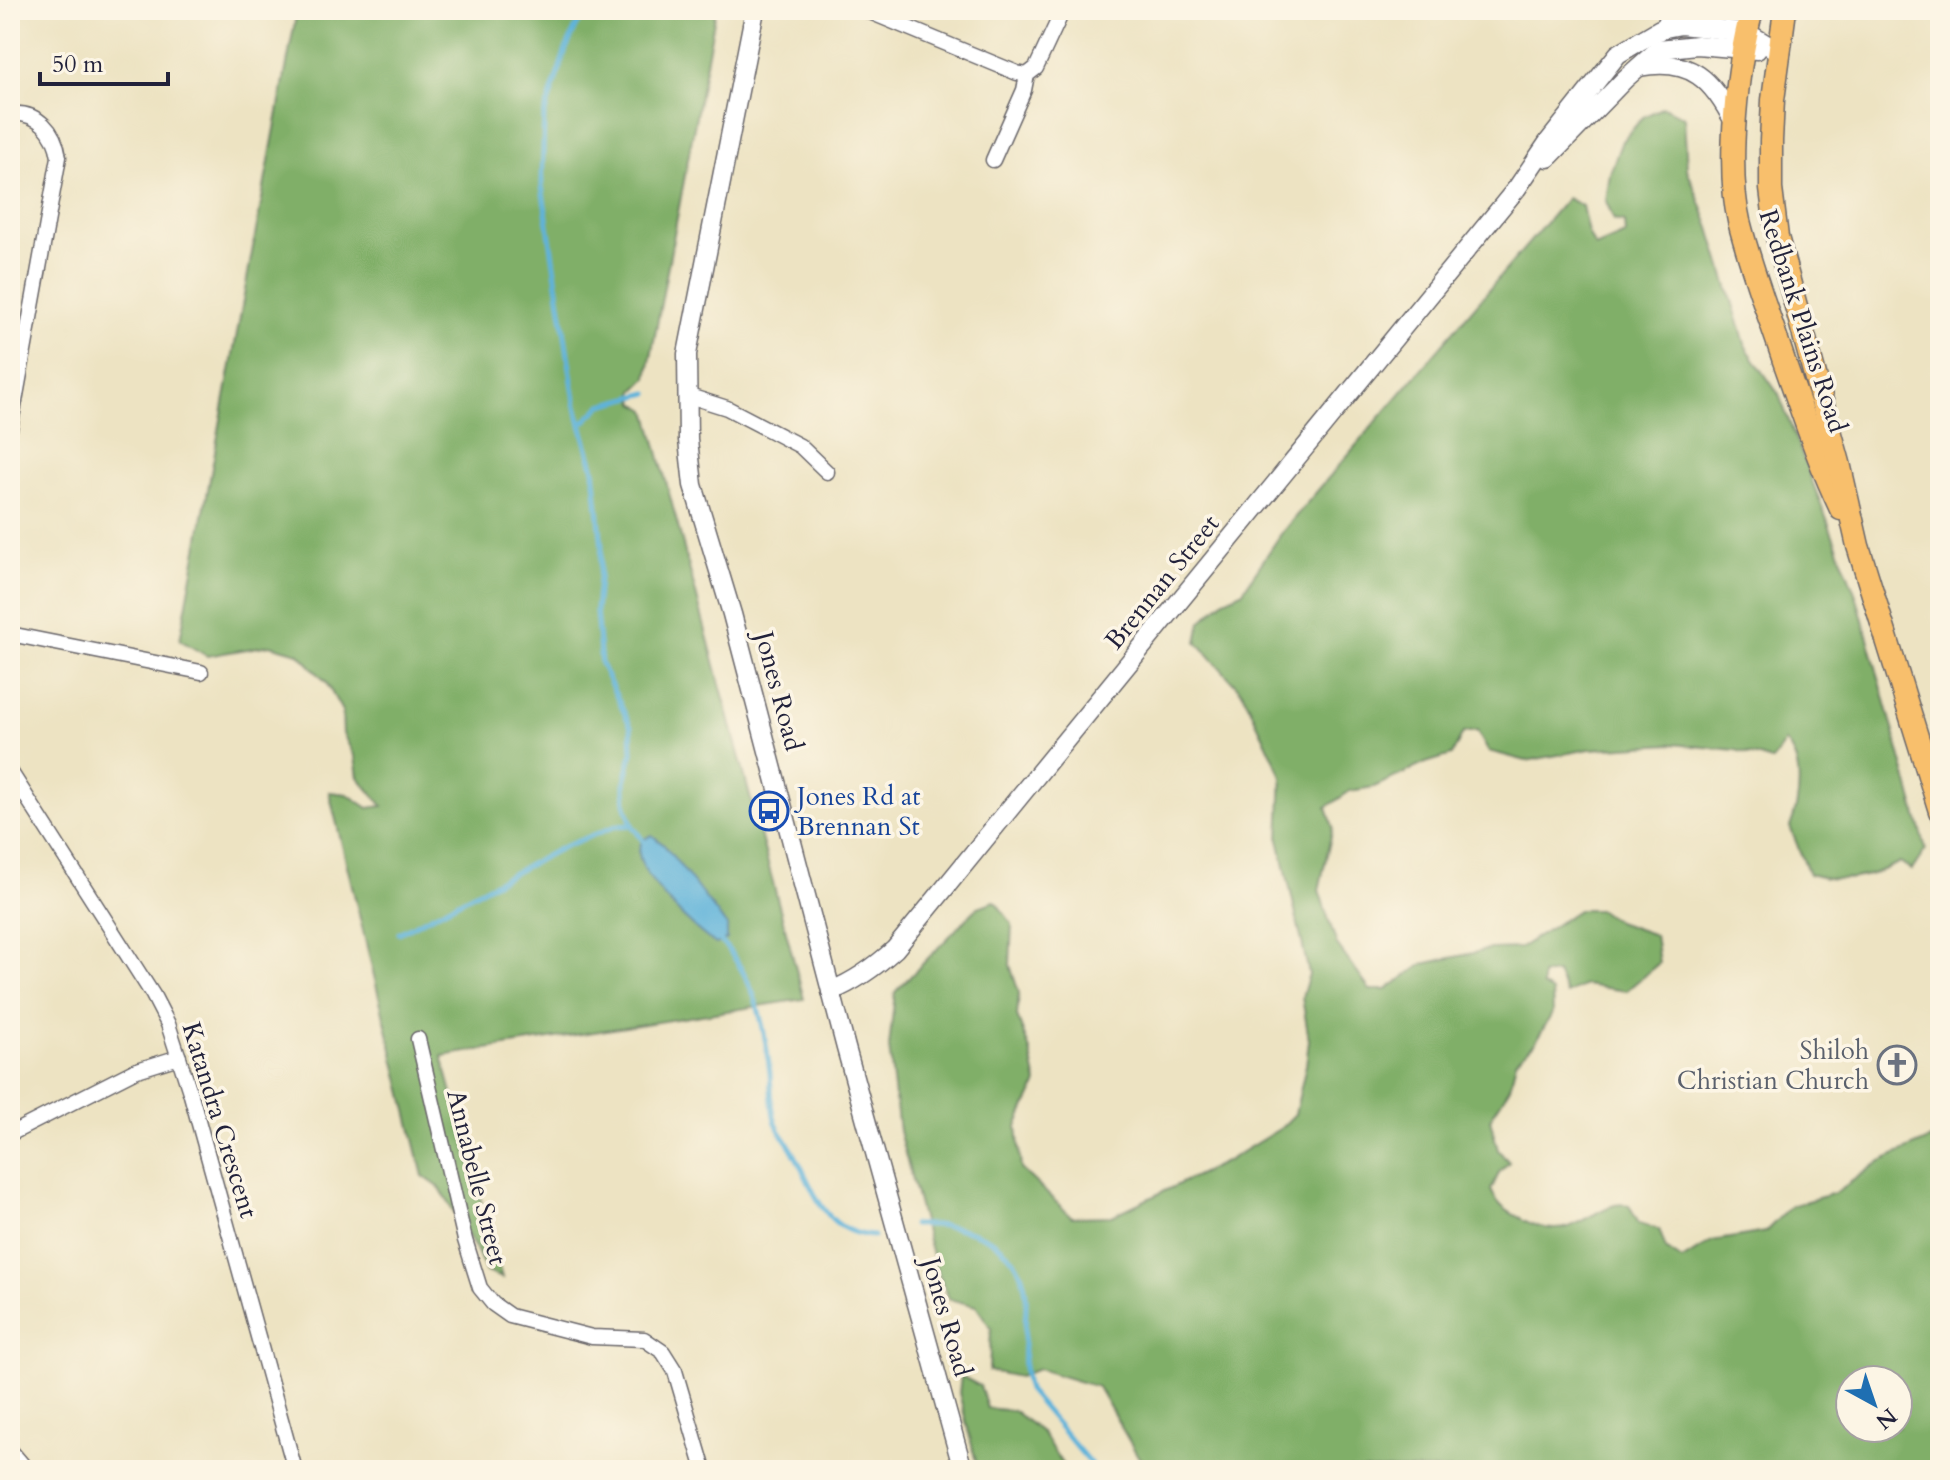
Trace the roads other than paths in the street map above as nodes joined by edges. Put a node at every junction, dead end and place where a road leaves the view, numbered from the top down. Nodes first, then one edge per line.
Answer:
1 (755, 10) edge
2 (865, 10) edge
3 (1063, 10) edge
4 (1671, 10) edge
5 (1684, 10) edge
6 (1752, 10) edge
7 (1785, 10) edge
8 (1698, 26) junction
9 (1660, 29) junction
10 (1744, 40) junction
11 (1659, 49) junction
12 (1779, 52) junction
13 (1639, 67) junction
14 (1027, 75) junction
15 (10, 114) edge
16 (1735, 124) junction
17 (993, 160) dead end
18 (1517, 188) junction
19 (686, 395) junction
20 (10, 429) edge
21 (827, 472) dead end
22 (1858, 546) junction
23 (10, 634) edge
24 (201, 672) dead end
25 (10, 771) edge
26 (1940, 811) edge
27 (831, 991) junction
28 (418, 1039) dead end
29 (179, 1057) junction
30 (10, 1134) edge
31 (10, 1450) edge
32 (27, 1470) edge
33 (295, 1470) edge
34 (704, 1470) edge
35 (963, 1470) edge

1 - 19 street, Jones Road
2 - 14 street
3 - 14 street
4 - 9 street, Brennan Street
5 - 8 street
6 - 10 main road, Redbank Plains Road
7 - 12 main road, Redbank Plains Road
8 - 9 street, Brennan Street
8 - 10 street, Brennan Street
9 - 11 street, Brennan Street
9 - 18 street, Brennan Street
10 - 11 street, Brennan Street
10 - 12 street, Brennan Street
10 - 16 main road, Redbank Plains Road
11 - 13 street, Brennan Street
12 - 22 main road, Redbank Plains Road
13 - 16 street
13 - 18 street, Brennan Street
14 - 17 street
15 - 20 street
16 - 22 main road, Redbank Plains Road
18 - 27 street, Brennan Street
19 - 21 street
19 - 27 street, Jones Road
22 - 26 main road, Redbank Plains Road
23 - 24 street
25 - 29 street, Katandra Crescent
27 - 35 street, Jones Road
28 - 34 street, Annabelle Street
29 - 30 street
29 - 33 street, Katandra Crescent
31 - 32 street

